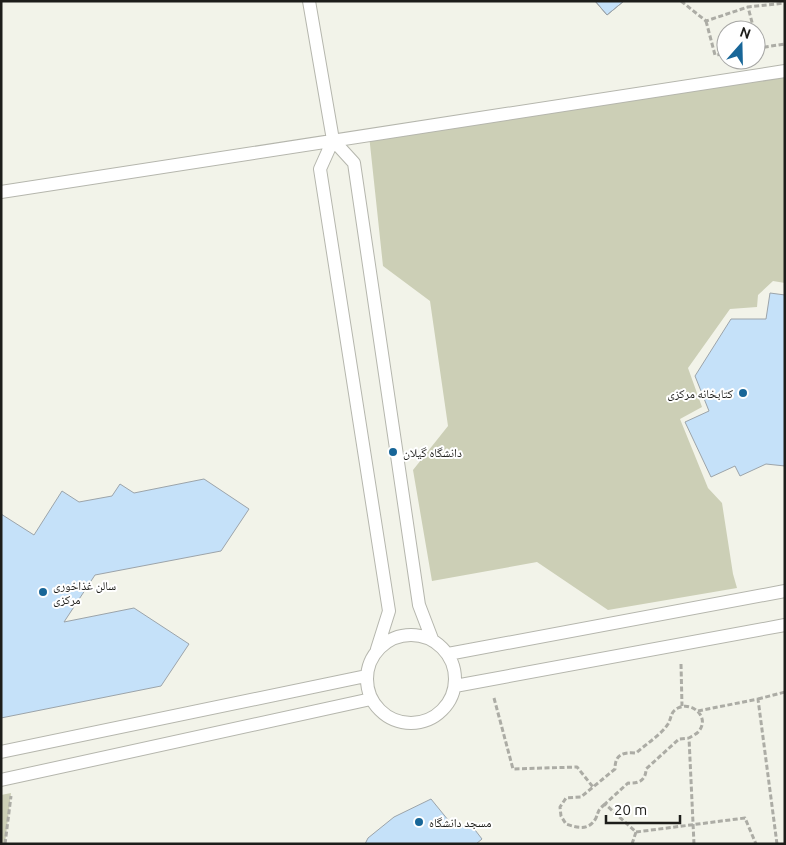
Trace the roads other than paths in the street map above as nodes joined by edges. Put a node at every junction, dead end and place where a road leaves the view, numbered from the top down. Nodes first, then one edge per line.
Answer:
1 (310, 1) edge
2 (785, 71) edge
3 (333, 140) junction
4 (1, 192) edge
5 (785, 590) edge
6 (785, 625) edge
7 (432, 639) junction
8 (377, 649) junction
9 (448, 654) junction
10 (366, 676) junction
11 (455, 686) junction
12 (371, 699) junction
13 (1, 752) edge
14 (1, 780) edge

1 - 3 lane
2 - 3 lane
3 - 4 lane
3 - 7 lane
3 - 8 lane
5 - 9 lane
6 - 11 lane
7 - 8 lane
7 - 9 lane
8 - 10 lane
9 - 11 lane
10 - 12 lane
10 - 13 lane
11 - 12 lane
12 - 14 lane

